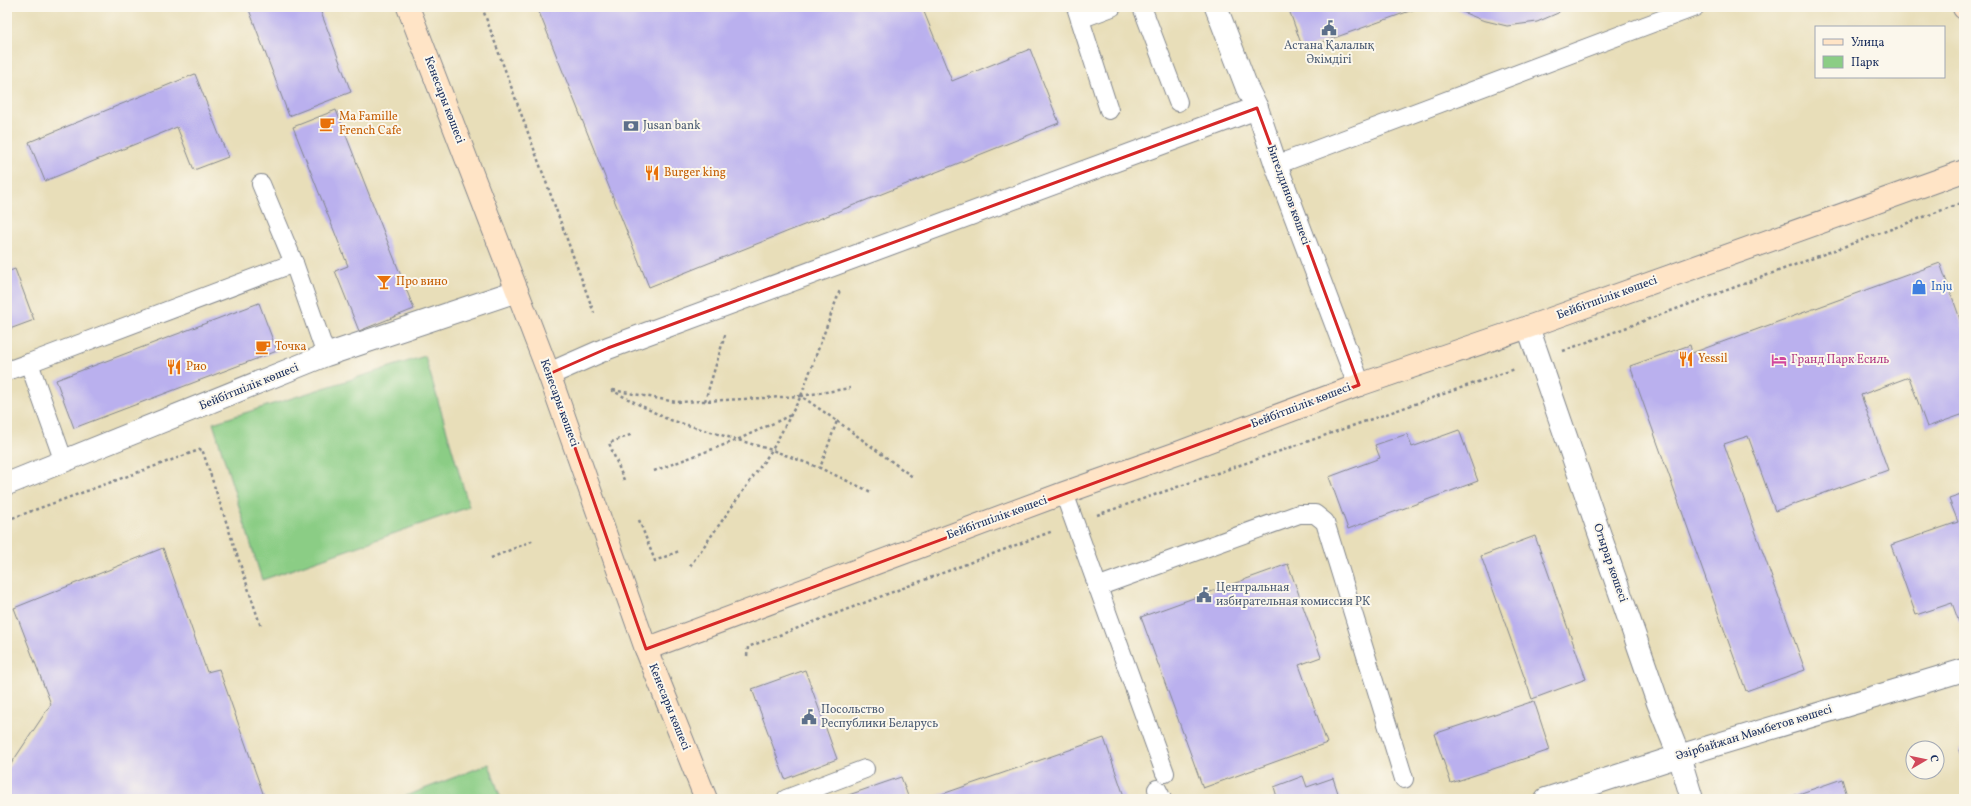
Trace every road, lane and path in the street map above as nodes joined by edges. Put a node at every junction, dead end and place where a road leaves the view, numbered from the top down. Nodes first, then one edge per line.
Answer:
1 (408, 7) edge
2 (482, 7) edge
3 (1112, 7) edge
4 (1142, 7) edge
5 (1216, 7) edge
6 (1695, 7) edge
7 (1078, 13) edge
8 (1178, 102) dead end
9 (1258, 108) junction
10 (1109, 110) dead end
11 (1276, 166) junction
12 (1962, 170) edge
13 (261, 184) dead end
14 (1964, 202) edge
15 (294, 263) junction
16 (841, 288) dead end
17 (517, 291) junction
18 (594, 313) dead end
19 (1528, 327) junction
20 (725, 335) dead end
21 (326, 355) junction
22 (1540, 360) junction
23 (29, 363) junction
24 (7, 371) edge
25 (549, 374) junction
26 (1359, 384) junction
27 (850, 388) dead end
28 (802, 396) junction
29 (705, 401) junction
30 (791, 415) junction
31 (837, 421) junction
32 (633, 434) dead end
33 (738, 440) junction
34 (772, 450) junction
35 (64, 462) junction
36 (820, 468) junction
37 (654, 470) dead end
38 (914, 478) dead end
39 (624, 480) dead end
40 (7, 484) edge
41 (871, 492) dead end
42 (1064, 493) junction
43 (7, 520) edge
44 (639, 520) dead end
45 (1076, 523) junction
46 (534, 540) dead end
47 (679, 551) dead end
48 (491, 558) dead end
49 (690, 566) dead end
50 (1098, 587) junction
51 (261, 627) dead end
52 (646, 649) junction
53 (747, 656) dead end
54 (1964, 670) edge
55 (1679, 756) junction
56 (866, 770) dead end
57 (1165, 773) dead end
58 (1404, 779) dead end
59 (706, 799) edge
60 (786, 799) edge
61 (1546, 799) edge
62 (1692, 799) edge

1 - 17 main road, Кенесары көшесі
2 - 18 path
3 - 7 lane
4 - 8 lane
5 - 9 street, Бигелдинов көшесі
6 - 11 lane
7 - 10 lane
9 - 11 street, Бигелдинов көшесі
9 - 25 street
11 - 26 street, Бигелдинов көшесі
12 - 19 main road, Бейбітшілік көшесі
13 - 15 lane
14 - 22 path
15 - 21 lane
15 - 23 lane
16 - 28 path
17 - 21 street, Бейбітшілік көшесі
17 - 25 main road, Кенесары көшесі
19 - 22 street, Отырар көшесі
19 - 26 main road, Бейбітшілік көшесі
20 - 29 path
21 - 35 street, Бейбітшілік көшесі
22 - 45 path
22 - 55 street, Отырар көшесі
23 - 24 lane
23 - 35 lane
25 - 52 main road, Кенесары көшесі
26 - 42 main road, Бейбітшілік көшесі
27 - 28 path
28 - 29 path
28 - 30 path
28 - 31 path
29 - 33 path
30 - 33 path
30 - 34 path
31 - 36 path
31 - 38 path
32 - 39 path
33 - 34 path
33 - 37 path
34 - 36 path
34 - 49 path
35 - 40 street, Бейбітшілік көшесі
36 - 41 path
42 - 45 lane
42 - 52 main road, Бейбітшілік көшесі
43 - 51 path
44 - 47 path
45 - 50 lane
45 - 53 path
46 - 48 path
50 - 57 lane
50 - 58 lane
52 - 59 main road, Кенесары көшесі
54 - 55 street, Әзірбайжан Мәмбетов көшесі
55 - 61 street, Әзірбайжан Мәмбетов көшесі
55 - 62 street, Отырар көшесі
56 - 60 lane

